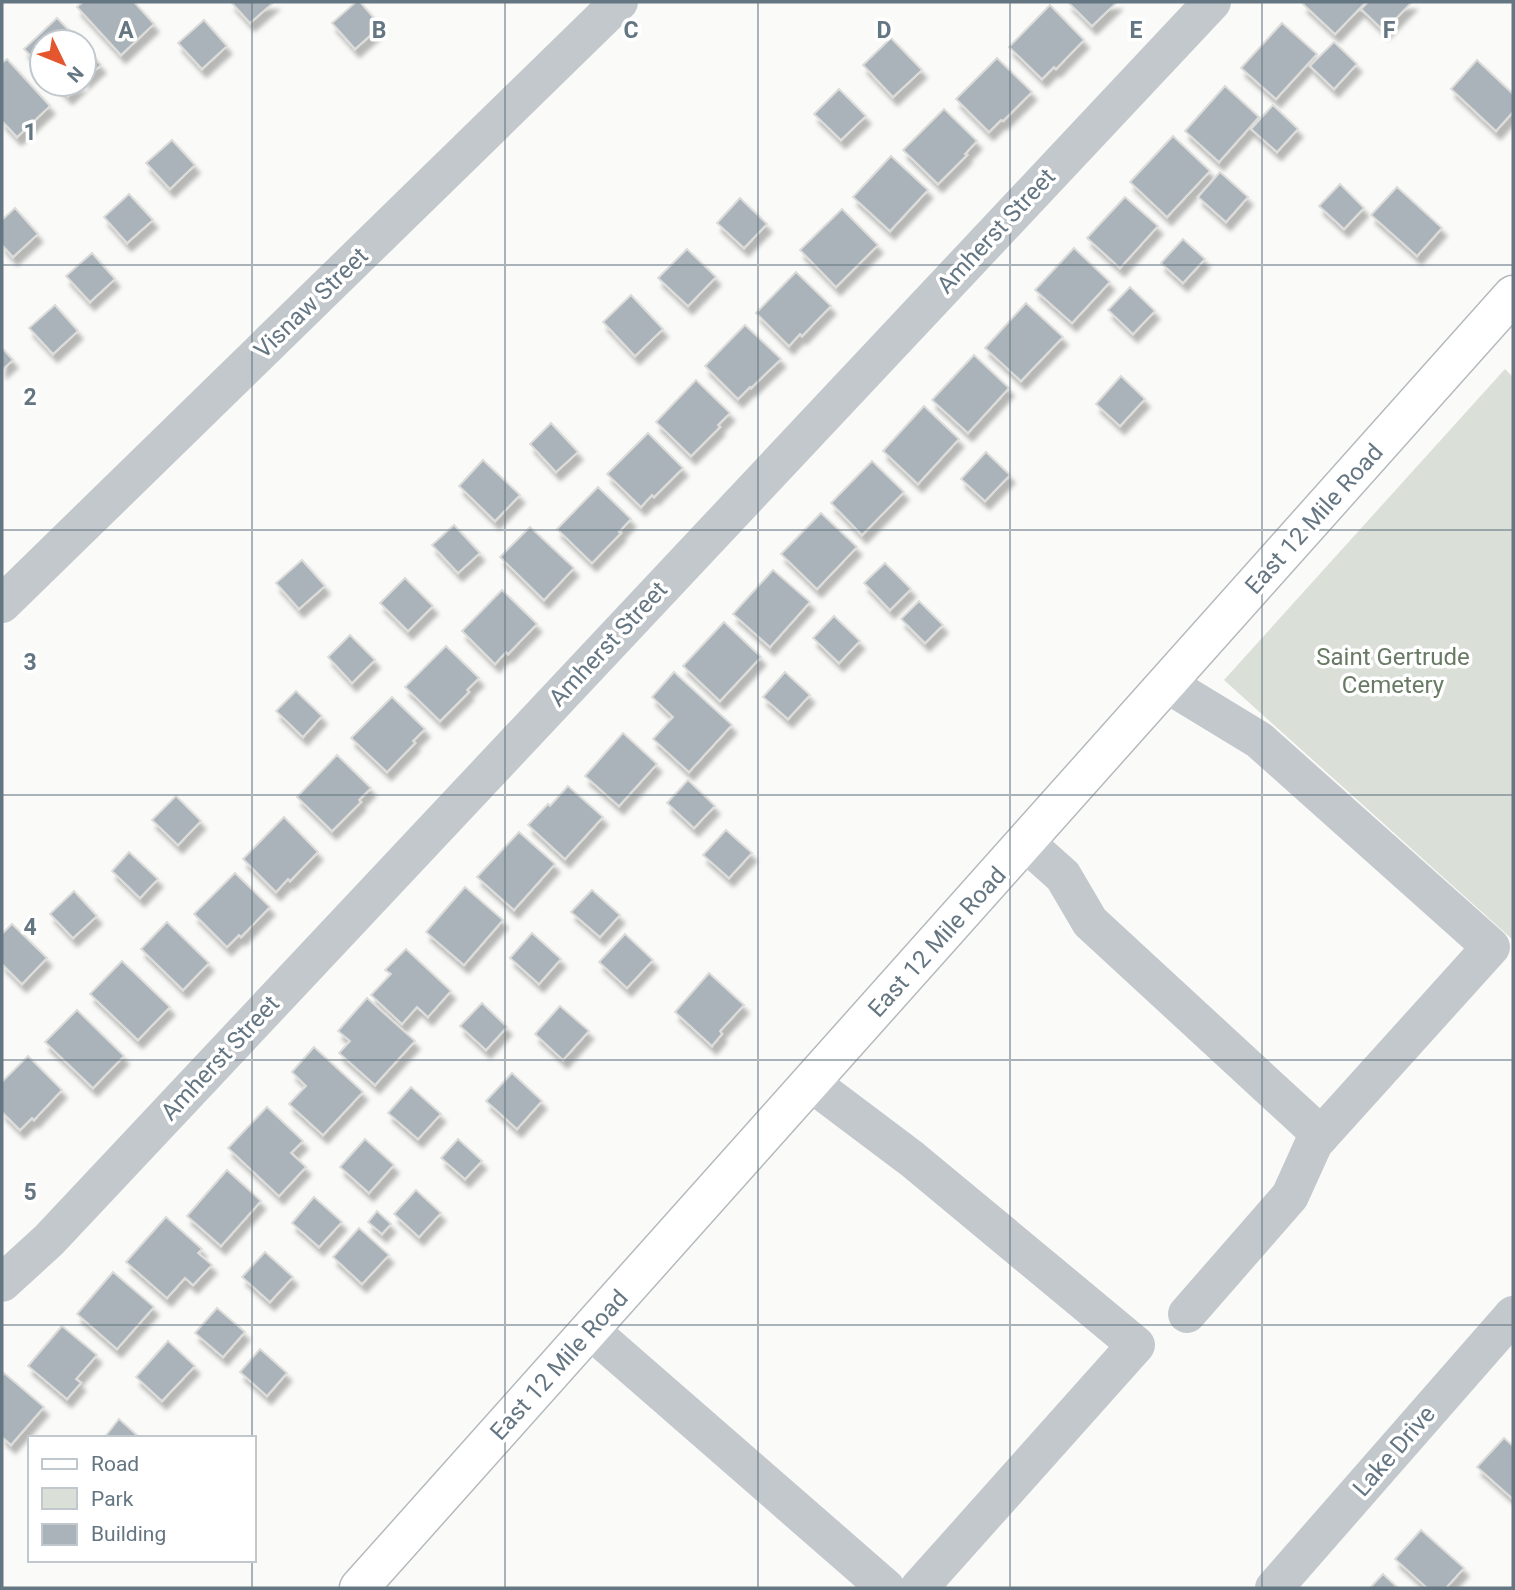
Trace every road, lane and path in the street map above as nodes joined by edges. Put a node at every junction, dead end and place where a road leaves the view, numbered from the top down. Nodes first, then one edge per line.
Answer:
1 (620, 2) edge
2 (1212, 2) edge
3 (1508, 309) edge
4 (2, 604) edge
5 (1167, 684) junction
6 (1025, 842) junction
7 (811, 1083) junction
8 (1321, 1135) junction
9 (2, 1283) edge
10 (1187, 1314) dead end
11 (1513, 1314) edge
12 (590, 1330) junction
13 (359, 1588) edge
14 (886, 1588) edge
15 (919, 1588) edge
16 (1274, 1588) edge

1 - 4 street, Visnaw Street
2 - 9 street, Amherst Street
3 - 5 main road, East 12 Mile Road
5 - 6 main road, East 12 Mile Road
5 - 8 street
6 - 7 main road, East 12 Mile Road
6 - 8 street
7 - 12 main road, East 12 Mile Road
7 - 15 street
8 - 10 street
11 - 16 street, Lake Drive
12 - 13 main road, East 12 Mile Road
12 - 14 street

